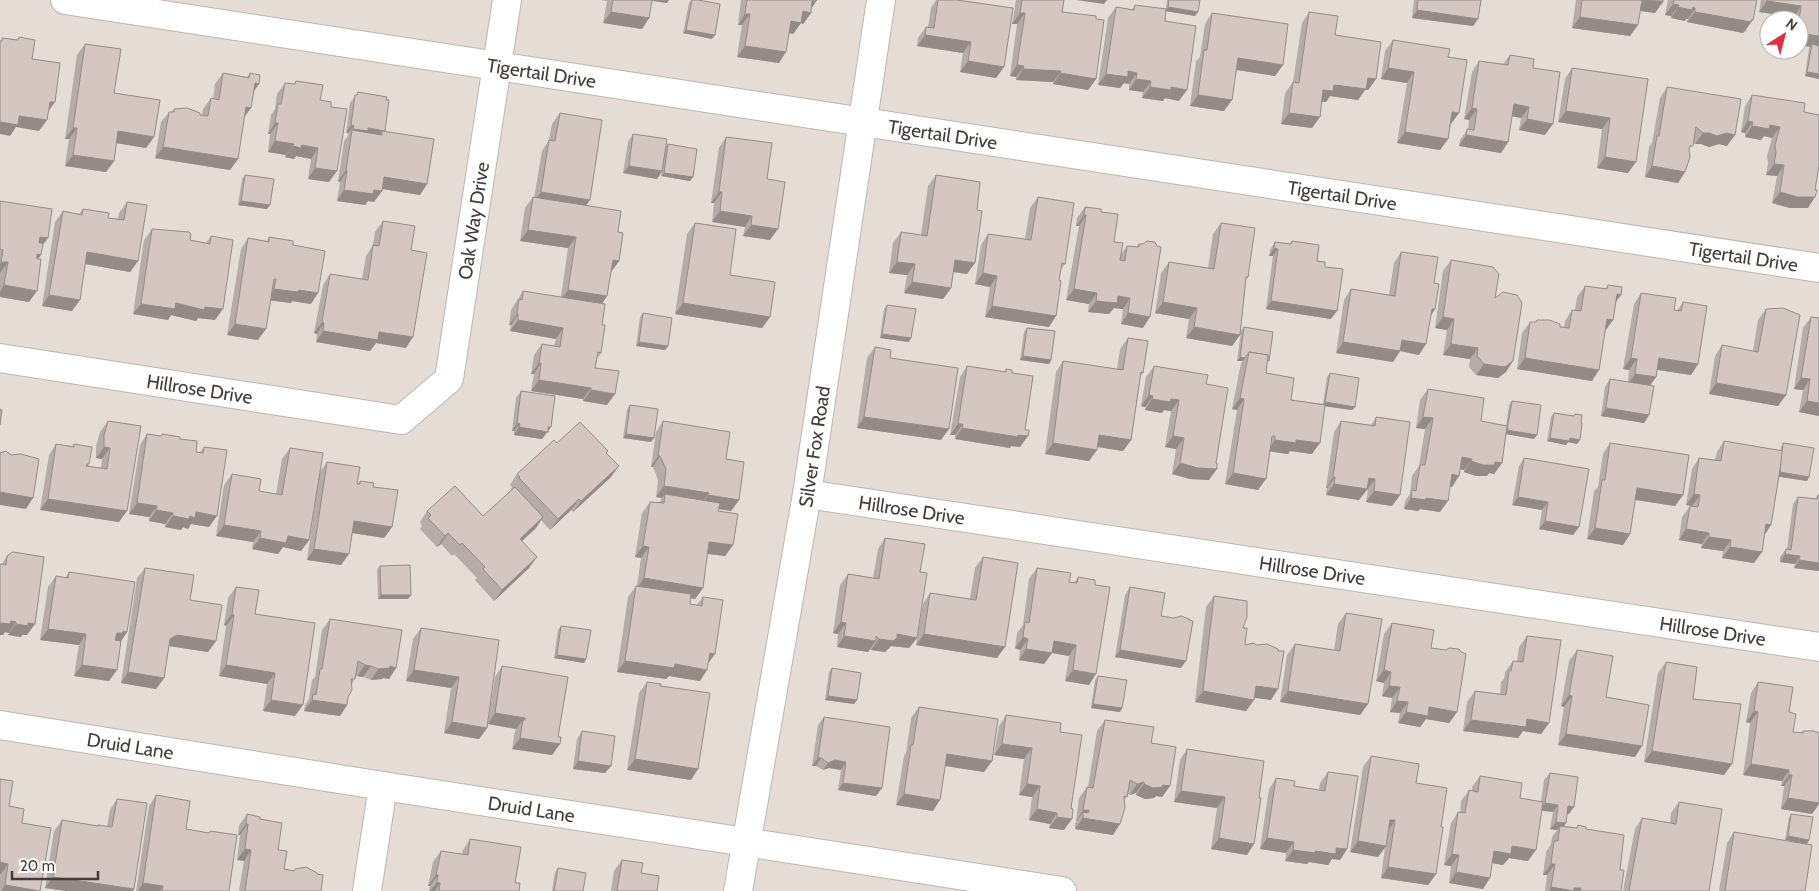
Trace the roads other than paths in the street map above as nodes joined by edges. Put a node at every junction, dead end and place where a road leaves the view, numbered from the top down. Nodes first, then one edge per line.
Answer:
1 (65, 0) edge
2 (507, 0) edge
3 (881, 0) edge
4 (498, 66) junction
5 (863, 121) junction
6 (1819, 268) edge
7 (0, 358) edge
8 (401, 420) joint
9 (806, 494) junction
10 (1819, 647) edge
11 (0, 725) edge
12 (383, 786) junction
13 (746, 841) junction
14 (367, 891) edge
15 (738, 891) edge
16 (1062, 891) edge

1 - 4 street, Tigertail Drive
2 - 4 street, Oak Way Drive
3 - 5 street, Silver Fox Road
4 - 5 street, Tigertail Drive
4 - 8 street, Oak Way Drive
5 - 6 street, Tigertail Drive
5 - 9 street, Silver Fox Road
7 - 8 street, Hillrose Drive
9 - 10 street, Hillrose Drive
9 - 13 street, Silver Fox Road
11 - 12 street, Druid Lane
12 - 13 street, Druid Lane
12 - 14 street
13 - 15 street, Silver Fox Road
13 - 16 street, Druid Lane

